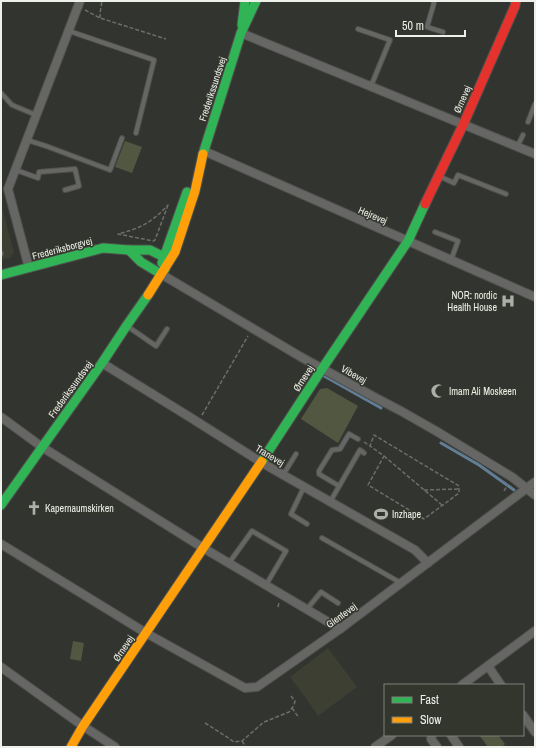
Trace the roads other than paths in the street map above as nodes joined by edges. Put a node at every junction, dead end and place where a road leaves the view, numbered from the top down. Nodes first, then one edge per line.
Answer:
1 (245, 1) edge
2 (256, 1) edge
3 (433, 1) edge
4 (516, 1) edge
5 (79, 4) edge
6 (358, 29) dead end
7 (69, 31) junction
8 (443, 32) dead end
9 (241, 33) junction
10 (371, 87) junction
11 (1, 93) edge
12 (535, 104) edge
13 (36, 116) junction
14 (528, 122) dead end
15 (463, 124) junction
16 (136, 133) dead end
17 (522, 135) dead end
18 (122, 138) dead end
19 (27, 140) junction
20 (517, 147) junction
21 (204, 151) junction
22 (535, 154) edge
23 (15, 170) junction
24 (438, 176) junction
25 (65, 190) dead end
26 (506, 194) dead end
27 (435, 232) dead end
28 (408, 240) junction
29 (130, 250) junction
30 (164, 257) junction
31 (451, 260) junction
32 (29, 268) junction
33 (162, 272) junction
34 (1, 275) edge
35 (535, 297) edge
36 (127, 326) junction
37 (167, 329) dead end
38 (102, 363) junction
39 (322, 368) junction
40 (1, 417) edge
41 (358, 439) road end
42 (42, 447) junction
43 (364, 453) dead end
44 (296, 454) dead end
45 (261, 462) junction
46 (283, 475) junction
47 (535, 482) edge
48 (339, 486) junction
49 (304, 487) junction
50 (526, 488) junction
51 (535, 495) edge
52 (330, 502) junction
53 (1, 505) edge
54 (307, 524) dead end
55 (322, 538) dead end
56 (1, 544) edge
57 (203, 547) junction
58 (229, 563) junction
59 (428, 563) junction
60 (401, 583) junction
61 (266, 585) junction
62 (338, 603) dead end
63 (307, 610) junction
64 (340, 629) junction
65 (535, 631) edge
66 (146, 634) junction
67 (488, 666) junction
68 (1, 667) edge
69 (463, 684) edge
70 (500, 684) edge
71 (524, 716) edge
72 (83, 726) junction
73 (535, 732) edge
74 (391, 736) edge
75 (432, 736) edge
76 (452, 736) edge
77 (71, 747) edge
78 (116, 747) edge
79 (375, 747) edge
80 (437, 747) edge
81 (459, 747) edge

1 - 9 street, Frederikssundsvej
2 - 9 street, Frederikssundsvej
3 - 8 lane
4 - 15 street, Ørnevej
5 - 7 street
6 - 10 lane
7 - 13 street
7 - 16 lane
9 - 10 street
9 - 21 street, Frederikssundsvej
10 - 15 street
11 - 13 lane
12 - 14 lane
13 - 19 street
15 - 20 street
15 - 24 street, Ørnevej
17 - 20 lane
18 - 19 lane
19 - 23 street
20 - 22 street
21 - 28 street, Hejrevej
21 - 30 street, Frederikssundsvej
21 - 33 street, Frederikssundsvej
23 - 25 lane
23 - 32 street
24 - 26 lane
24 - 28 street, Ørnevej
27 - 31 lane
28 - 31 street, Hejrevej
28 - 39 street, Ørnevej
29 - 30 street, Frederiksborgvej
29 - 32 street, Frederiksborgvej
29 - 33 street
30 - 33 street
31 - 35 street, Hejrevej
32 - 34 street, Frederiksborgvej
33 - 36 street, Frederikssundsvej
33 - 39 street, Vibevej
36 - 37 lane
36 - 38 street, Frederikssundsvej
38 - 42 street, Frederikssundsvej
38 - 45 street, Tranevej
39 - 45 street, Ørnevej
39 - 50 street, Vibevej
40 - 42 street
41 - 48 lane
42 - 53 street, Frederikssundsvej
42 - 57 street
43 - 48 lane
44 - 46 lane
45 - 46 street, Tranevej
45 - 57 street, Ørnevej
46 - 49 street, Tranevej
47 - 50 street, Glentevej
48 - 52 lane
49 - 52 street, Tranevej
49 - 54 lane
50 - 51 street, Vibevej
50 - 59 street, Glentevej
52 - 59 street, Tranevej
55 - 60 lane
56 - 66 street, Glentevej
57 - 58 street
57 - 66 street, Ørnevej
58 - 61 street
58 - 61 lane
59 - 60 street, Glentevej
60 - 64 street, Glentevej
61 - 63 street
62 - 63 lane
63 - 64 street
64 - 66 street, Glentevej
65 - 67 street
66 - 72 street, Ørnevej
67 - 69 street
67 - 70 street
68 - 72 street
71 - 73 street
72 - 77 street, Ørnevej
72 - 78 street
74 - 79 street
75 - 80 street
76 - 81 street

